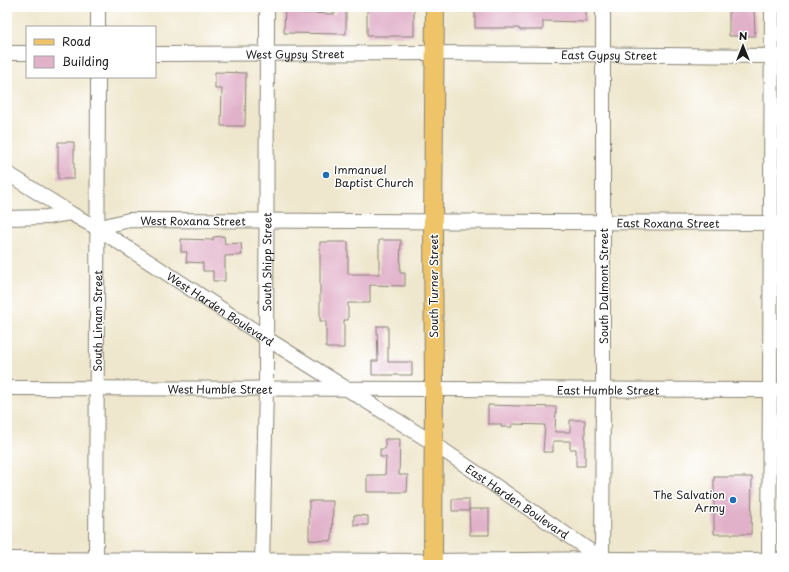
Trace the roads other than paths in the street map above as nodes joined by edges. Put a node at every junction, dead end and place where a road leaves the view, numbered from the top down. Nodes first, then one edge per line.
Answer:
1 (98, 7) edge
2 (267, 7) edge
3 (435, 7) edge
4 (604, 7) edge
5 (772, 7) edge
6 (98, 26) edge
7 (7, 53) edge
8 (26, 53) edge
9 (435, 53) junction
10 (156, 54) edge
11 (267, 54) junction
12 (603, 55) junction
13 (777, 56) edge
14 (98, 78) edge
15 (7, 173) edge
16 (70, 213) junction
17 (7, 218) edge
18 (266, 220) junction
19 (433, 221) junction
20 (603, 222) junction
21 (777, 223) edge
22 (97, 228) junction
23 (266, 338) junction
24 (7, 388) edge
25 (96, 388) junction
26 (266, 389) junction
27 (348, 389) junction
28 (434, 390) junction
29 (603, 390) junction
30 (776, 390) edge
31 (434, 443) junction
32 (7, 559) edge
33 (96, 562) edge
34 (262, 562) edge
35 (602, 562) edge
36 (774, 562) edge
37 (433, 563) edge

1 - 6 street
2 - 11 street, South Shipp Street
3 - 9 main road, South Turner Street
4 - 12 street, South Dalmont Street
5 - 13 street
7 - 8 street
9 - 11 street, West Gypsy Street
9 - 12 street, East Gypsy Street
9 - 19 main road, South Turner Street
10 - 11 street, West Gypsy Street
11 - 18 street, South Shipp Street
12 - 13 street, East Gypsy Street
12 - 20 street, South Dalmont Street
13 - 21 street
14 - 22 street, South Linam Street
15 - 16 street, West Harden Boulevard
16 - 17 street
16 - 22 street, West Harden Boulevard
18 - 19 street, West Roxana Street
18 - 22 street, West Roxana Street
18 - 23 street, South Shipp Street
19 - 20 street, East Roxana Street
19 - 28 main road, South Turner Street
20 - 21 street, East Roxana Street
20 - 29 street, South Dalmont Street
21 - 30 street
22 - 23 street, West Harden Boulevard
22 - 25 street, South Linam Street
23 - 26 street, South Shipp Street
23 - 27 street, West Harden Boulevard
24 - 25 street, West Humble Street
25 - 26 street, West Humble Street
25 - 33 street, South Linam Street
26 - 27 street, West Humble Street
26 - 34 street, South Shipp Street
27 - 28 street, West Humble Street
27 - 31 street, West Harden Boulevard
28 - 29 street, East Humble Street
28 - 31 main road, South Turner Street
29 - 30 street, East Humble Street
29 - 35 street, South Dalmont Street
30 - 36 street
31 - 35 street, East Harden Boulevard
31 - 37 main road, South Turner Street
32 - 33 street
33 - 34 street
34 - 37 street
35 - 36 street
35 - 37 street

